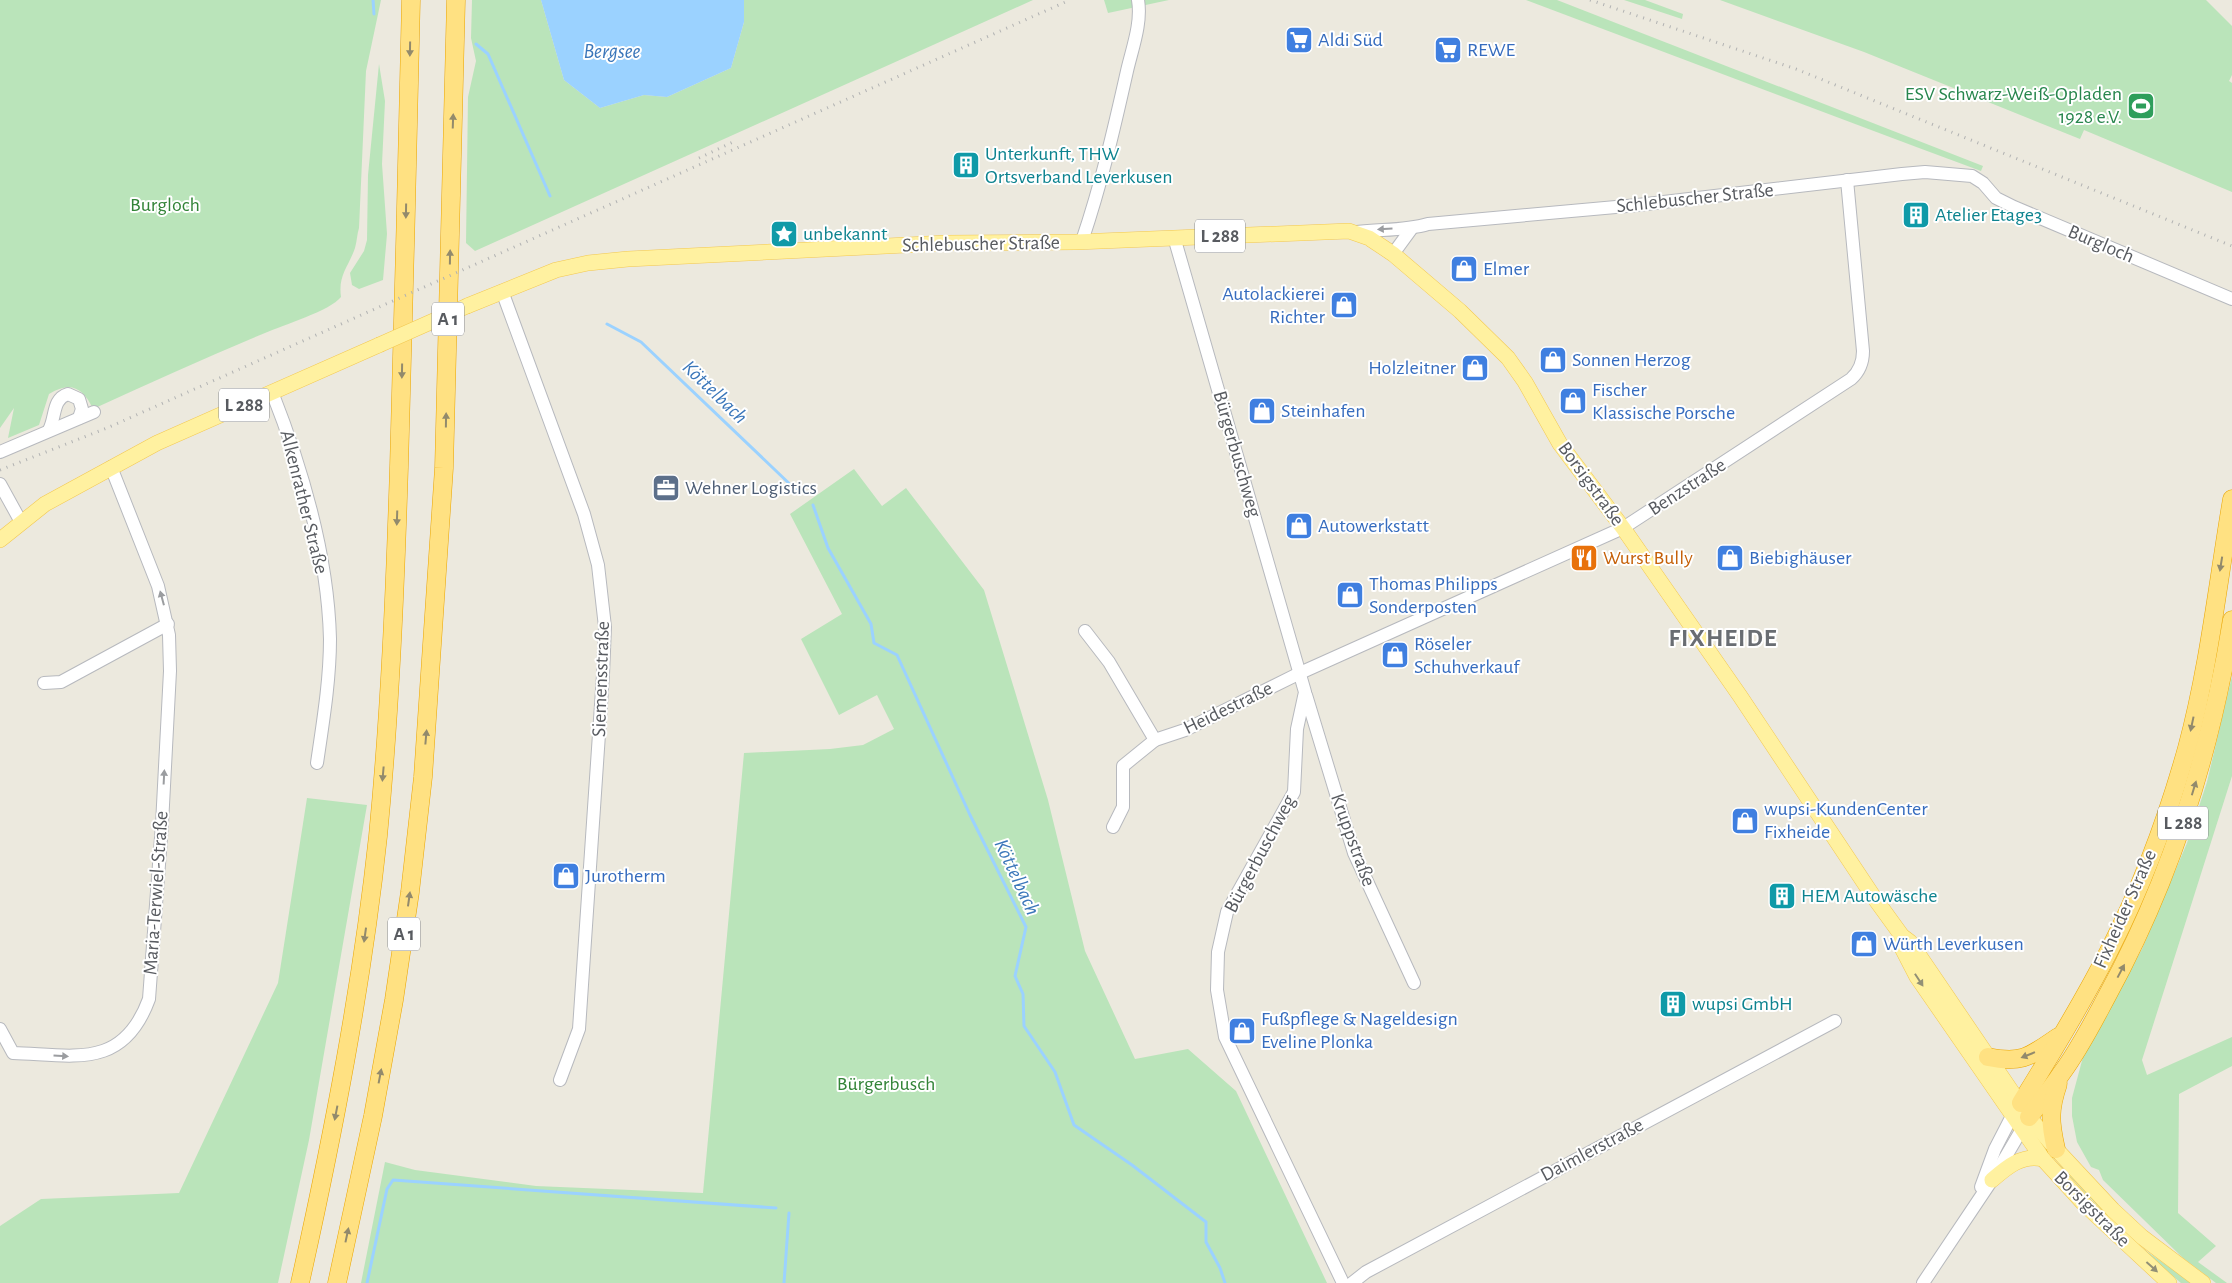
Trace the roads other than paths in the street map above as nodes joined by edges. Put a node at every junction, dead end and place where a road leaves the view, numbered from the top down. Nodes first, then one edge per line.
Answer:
1 (411, 0) edge
2 (456, 0) edge
3 (1138, 0) edge
4 (1977, 178) joint
5 (1847, 180) junction
6 (1412, 228) junction
7 (1357, 232) junction
8 (1174, 237) junction
9 (1082, 241) junction
10 (1394, 254) junction
11 (502, 291) junction
12 (2232, 298) edge
13 (272, 392) junction
14 (94, 412) dead end
15 (79, 418) junction
16 (49, 430) junction
17 (0, 452) edge
18 (111, 467) junction
19 (0, 484) edge
20 (2232, 499) edge
21 (21, 522) junction
22 (1623, 528) junction
23 (0, 540) edge
24 (2232, 620) edge
25 (168, 624) junction
26 (1086, 631) dead end
27 (1300, 673) junction
28 (44, 683) dead end
29 (1305, 692) junction
30 (1155, 740) junction
31 (317, 763) dead end
32 (1113, 827) dead end
33 (1902, 936) junction
34 (1414, 983) dead end
35 (1835, 1021) dead end
36 (0, 1029) edge
37 (2063, 1034) junction
38 (1988, 1057) junction
39 (2062, 1074) junction
40 (560, 1080) dead end
41 (2019, 1111) junction
42 (2049, 1154) junction
43 (1992, 1180) junction
44 (1974, 1208) junction
45 (300, 1283) edge
46 (337, 1283) edge
47 (1343, 1283) edge
48 (1352, 1283) edge
49 (1923, 1283) edge
50 (2169, 1283) edge
51 (2203, 1283) edge

1 -> 45 highway, A 1
46 -> 2 highway, A 1
3 - 9 street
4 - 5 street, Schlebuscher Straße
4 - 12 street, Burgloch
5 - 6 street, Schlebuscher Straße
5 - 22 street, Benzstraße
6 -> 7 street, Schlebuscher Straße
6 - 10 street
7 - 8 main road, Schlebuscher Straße / L 288
7 - 10 main road, Borsigstraße / L 288
8 - 9 main road, Schlebuscher Straße / L 288
8 - 27 street, Bürgerbuschweg
9 - 11 main road, Schlebuscher Straße / L 288
10 - 22 main road, Borsigstraße / L 288
11 - 13 main road, Schlebuscher Straße / L 288, bridge
11 - 40 street, Siemensstraße
13 - 18 main road, L 288
13 - 31 street, Alkenrather Straße
14 - 15 street
15 - 16 street
15 - 16 street
16 - 17 street
18 - 21 main road, L 288
25 -> 18 street, Maria-Terwiel-Straße
19 - 21 street
20 -> 37 highway, Fixheider Straße / L 288
21 - 23 main road, L 288
22 - 27 street, Benzstraße
22 - 33 main road, Borsigstraße / L 288
39 -> 24 highway, Fixheider Straße / L 288
25 - 28 street
36 -> 25 street, Maria-Terwiel-Straße
26 - 30 street
27 - 29 street, Bürgerbuschweg
27 - 30 street, Heidestraße
29 - 34 street, Kruppstraße
29 - 47 street, Bürgerbuschweg
30 - 32 street, Heidestraße
33 - 38 main road, L 288
33 -> 41 main road, L 288
35 - 48 street, Daimlerstraße
37 -> 38 highway, L 288
37 - 41 highway, Fixheider Straße / L 288
38 - 41 main road, L 288
39 - 41 highway, Fixheider Straße / L 288
39 - 42 highway, L 288
41 - 42 main road
41 - 43 street, Fixheider Straße
41 - 44 street, Fixheider Straße
42 - 43 main road
42 -> 50 main road, Borsigstraße
42 - 51 main road, Borsigstraße
43 - 44 street, Fixheider Straße
44 - 49 street, Fixheider Straße

